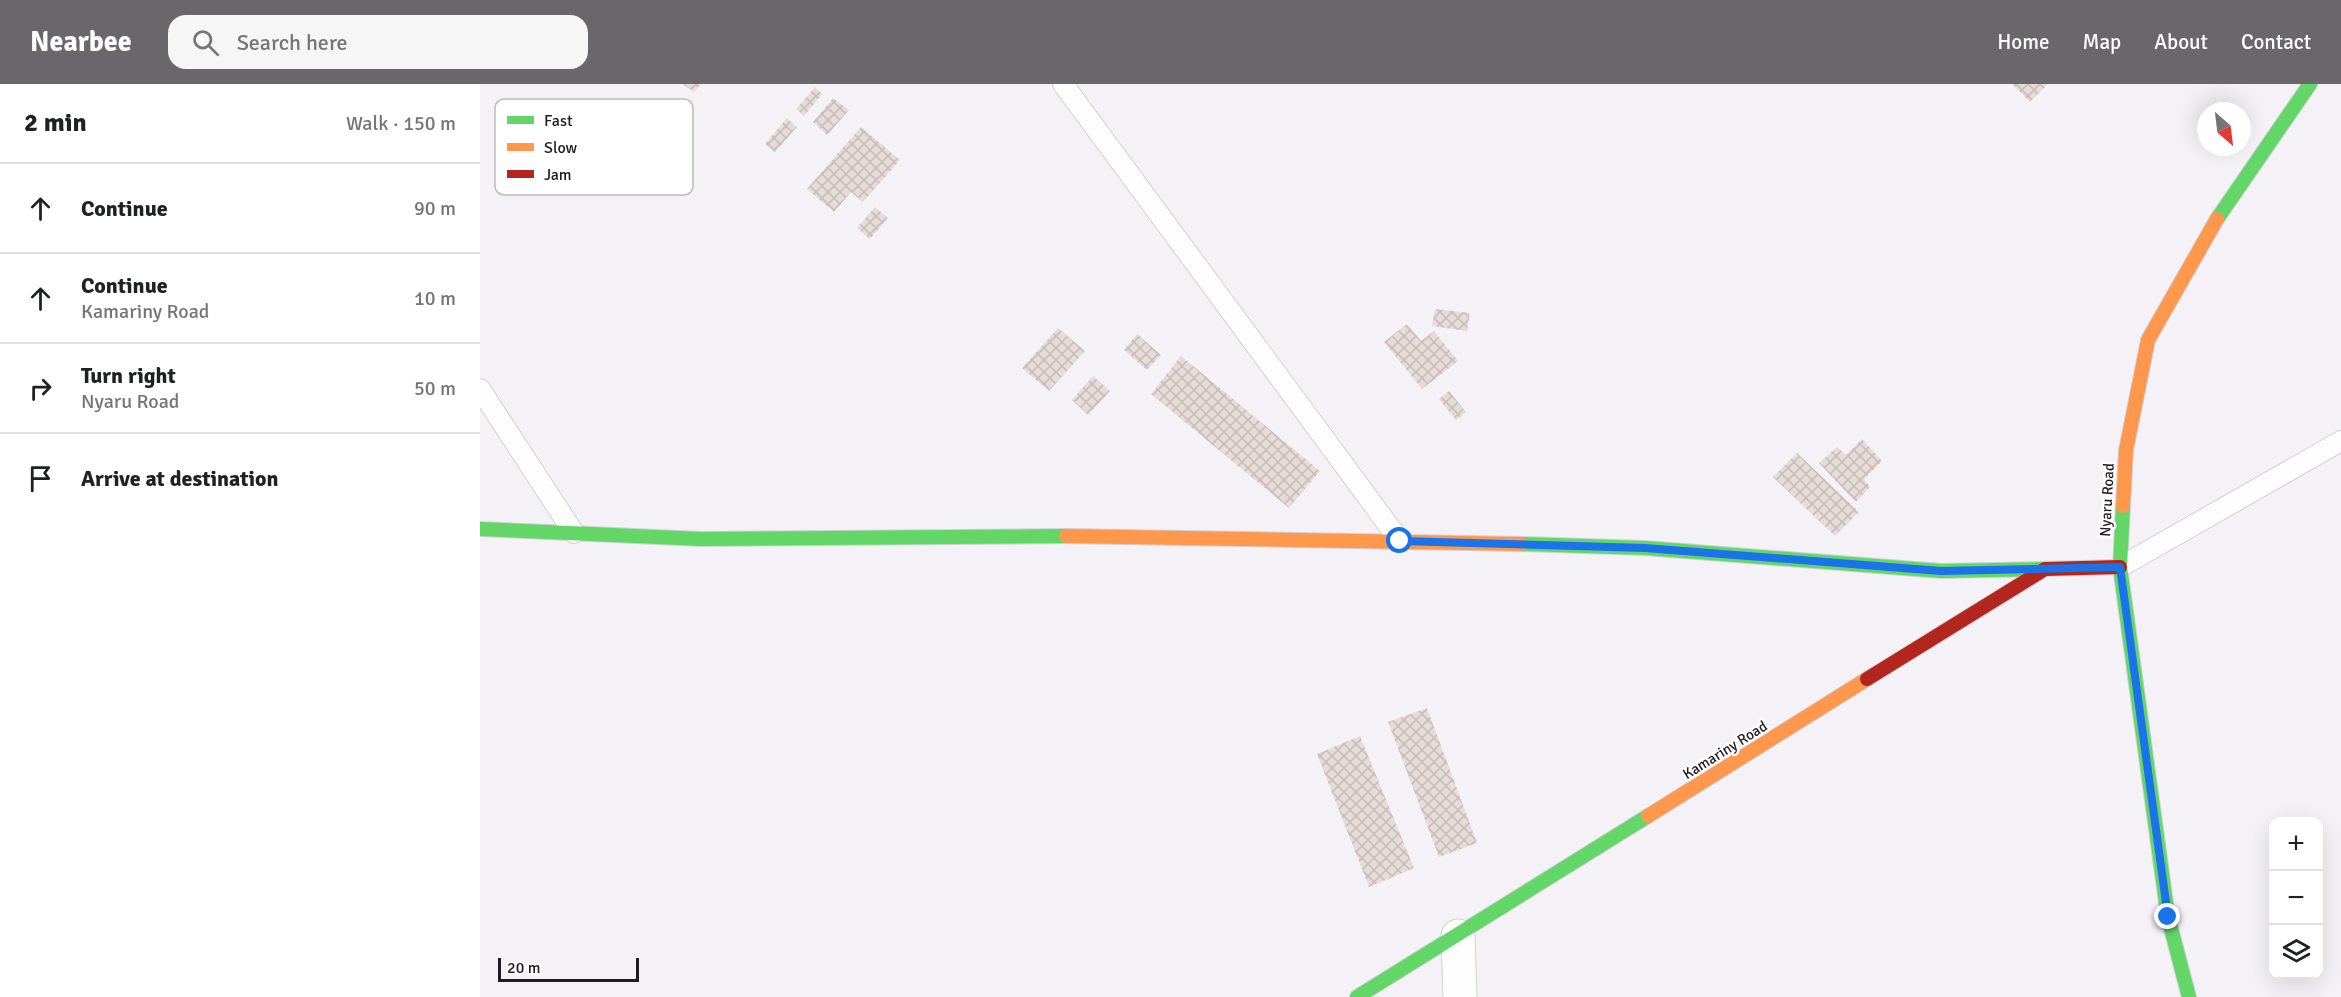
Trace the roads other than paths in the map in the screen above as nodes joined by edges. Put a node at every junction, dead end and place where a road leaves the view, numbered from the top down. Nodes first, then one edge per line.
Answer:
1 (1063, 84) edge
2 (2310, 84) edge
3 (480, 389) edge
4 (2341, 441) edge
5 (480, 529) edge
6 (574, 533) junction
7 (1400, 541) junction
8 (2120, 567) junction
9 (2046, 569) junction
10 (1458, 936) junction
11 (1357, 997) edge
12 (1460, 997) edge
13 (2189, 997) edge

1 - 7 lane
2 - 8 street, Nyaru Road
3 - 6 lane
4 - 8 lane
5 - 6 street
6 - 7 street
7 - 9 street
8 - 9 street
8 - 13 street, Nyaru Road
9 - 10 street, Kamariny Road
10 - 11 street, Kamariny Road
10 - 12 street

